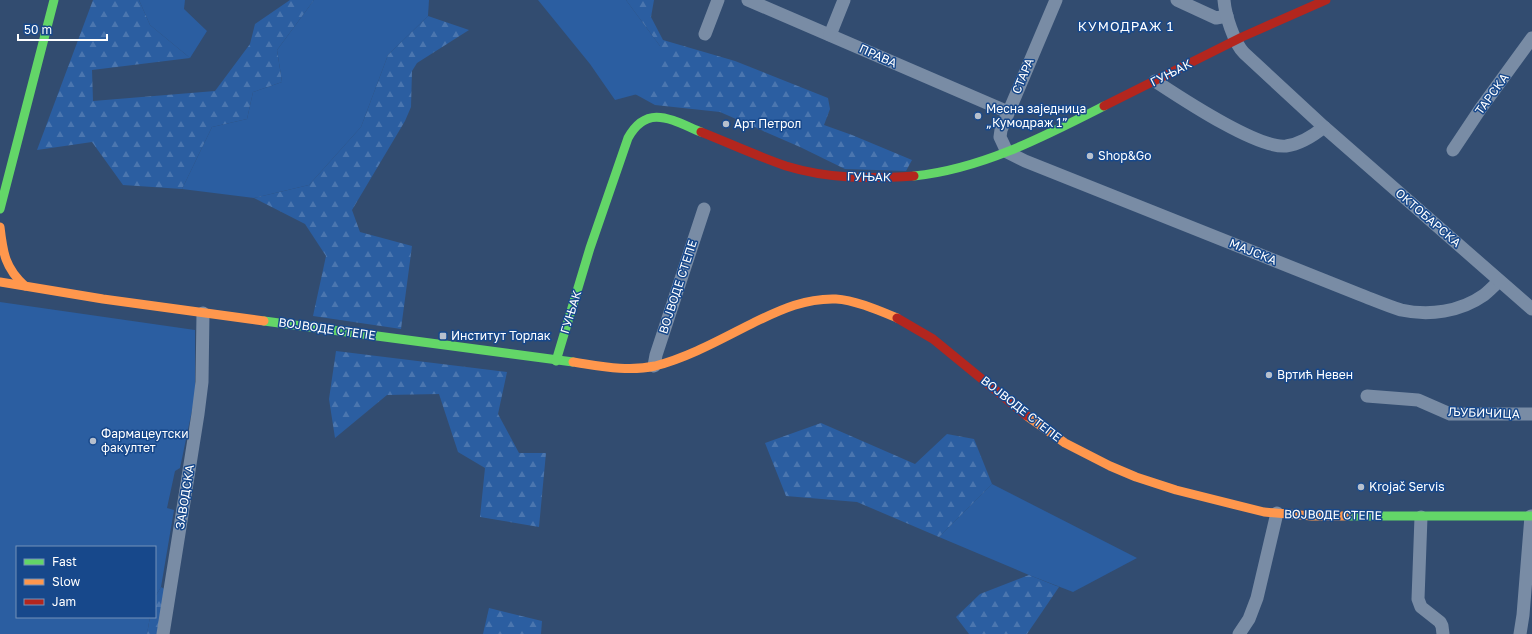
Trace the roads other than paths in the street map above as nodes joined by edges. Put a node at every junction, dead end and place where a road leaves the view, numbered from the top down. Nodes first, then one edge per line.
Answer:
1 (54, 0) edge
2 (718, 0) edge
3 (748, 0) edge
4 (844, 0) edge
5 (1056, 0) edge
6 (1177, 0) edge
7 (1224, 0) edge
8 (1326, 0) edge
9 (1227, 16) junction
10 (705, 34) dead end
11 (830, 35) junction
12 (1532, 38) edge
13 (1236, 40) junction
14 (40, 55) junction
15 (1155, 82) junction
16 (1008, 112) junction
17 (1324, 127) junction
18 (12, 129) dead end
19 (1453, 150) dead end
20 (1006, 152) junction
21 (0, 208) edge
22 (704, 209) dead end
23 (0, 227) edge
24 (1499, 281) junction
25 (0, 282) edge
26 (25, 286) junction
27 (1532, 309) edge
28 (203, 312) junction
29 (556, 361) junction
30 (654, 366) junction
31 (1367, 396) dead end
32 (1532, 414) edge
33 (1277, 514) junction
34 (1531, 516) edge
35 (1421, 517) junction
36 (163, 634) edge
37 (1239, 634) edge
38 (1443, 634) edge
39 (1520, 634) edge

1 - 14 street
2 - 10 street
3 - 11 street, ПРАВА
4 - 11 street
5 - 16 street, СТАРА
6 - 9 street
7 - 9 street, ОКТОБАРСКА
8 - 13 street, ГУЊАК
9 - 13 street, ОКТОБАРСКА
11 - 16 street, ПРАВА
12 - 19 street, ТАРСКА
13 - 15 street, ГУЊАК
13 - 17 street, ОКТОБАРСКА
14 - 18 street
14 - 21 street
15 - 17 street
15 - 20 street, ГУЊАК
16 - 20 street, СТАРА
17 - 24 street, ОКТОБАРСКА
20 - 24 street, МАЈСКА
20 - 29 street, ГУЊАК
22 - 30 street, ВОЈВОДЕ СТЕПЕ
23 - 26 street
24 - 27 street, ОКТОБАРСКА
25 - 26 street, ВОЈВОДЕ СТЕПЕ
26 - 28 street, ВОЈВОДЕ СТЕПЕ
28 - 29 street, ВОЈВОДЕ СТЕПЕ
28 - 36 street, ЗАВОДСКА
29 - 30 street, ВОЈВОДЕ СТЕПЕ
30 - 33 street, ВОЈВОДЕ СТЕПЕ
31 - 32 street, ЉУБИЧИЦА
33 - 35 street, ВОЈВОДЕ СТЕПЕ
33 - 37 street
34 - 35 street, ВОЈВОДЕ СТЕПЕ
34 - 39 street
35 - 38 street

